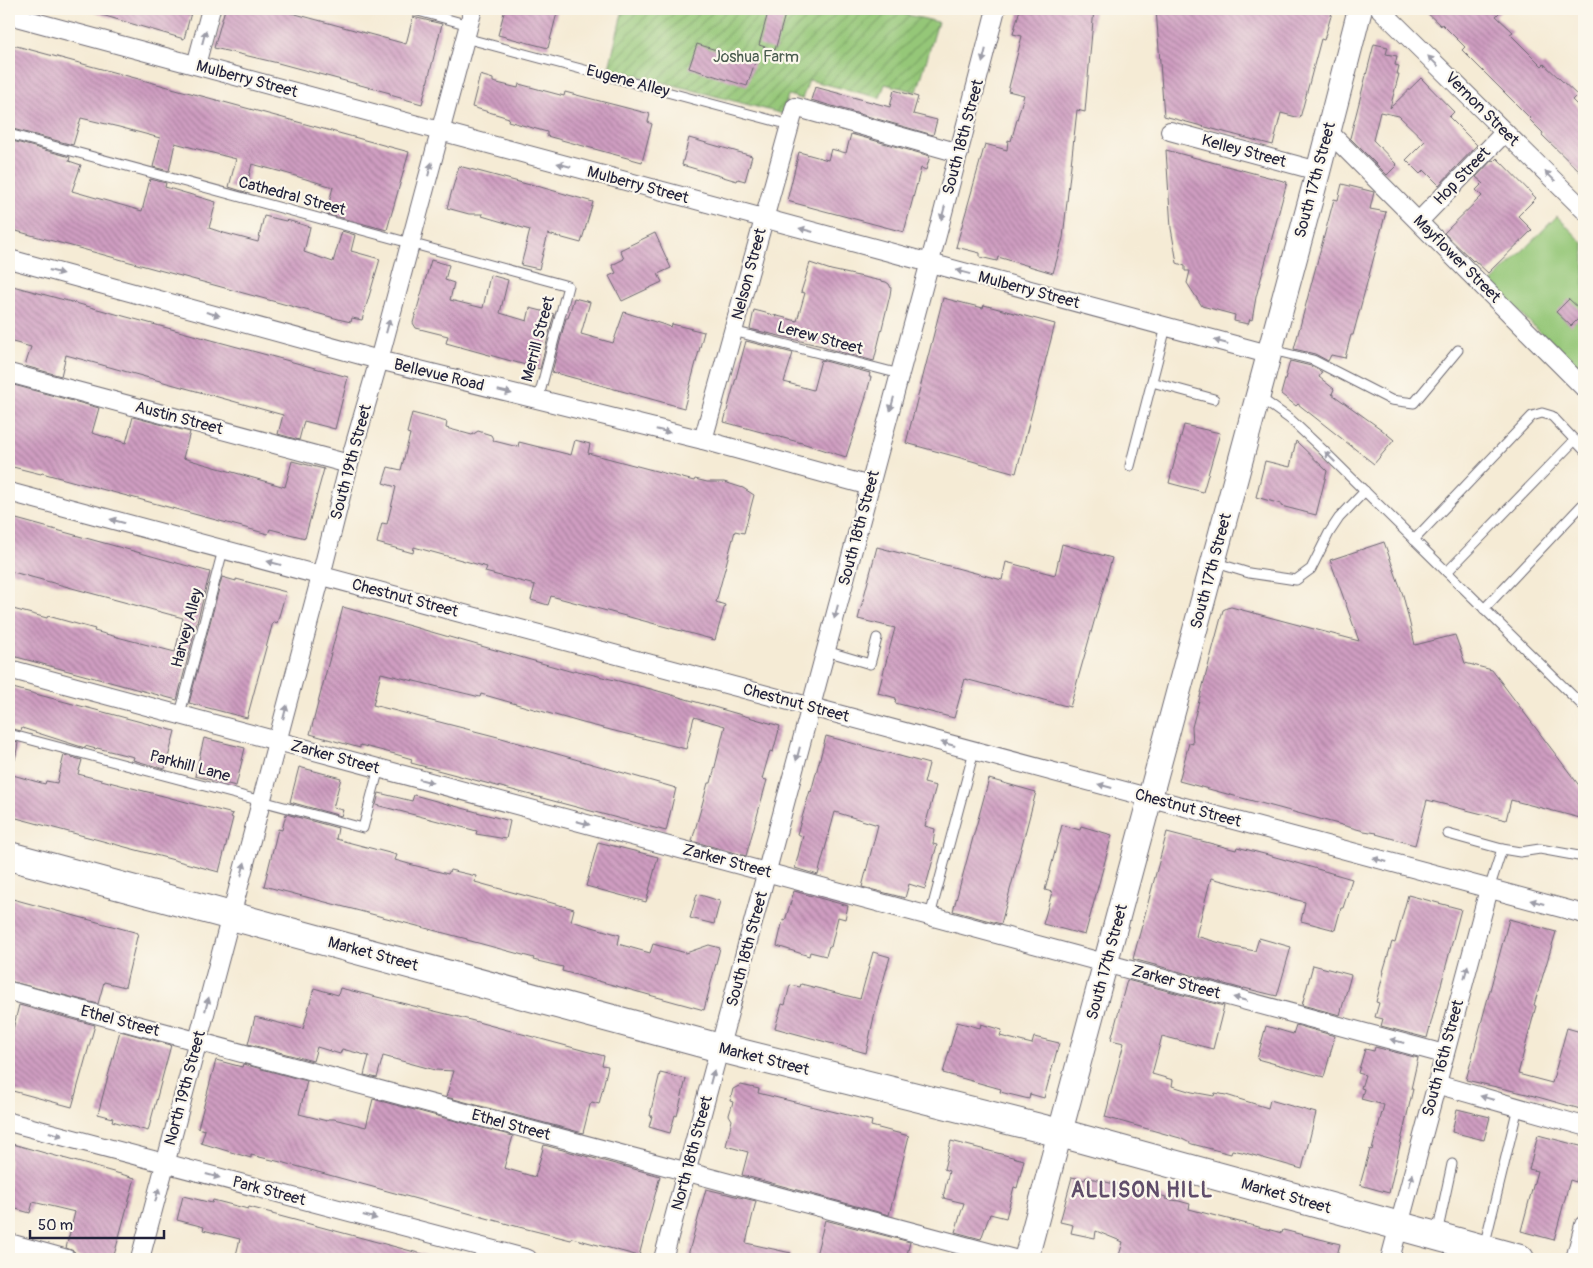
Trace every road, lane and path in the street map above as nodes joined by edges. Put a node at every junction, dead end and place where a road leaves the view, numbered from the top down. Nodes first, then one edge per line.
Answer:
1 (211, 9) edge
2 (411, 9) edge
3 (996, 9) edge
4 (1360, 9) edge
5 (1380, 9) edge
6 (9, 15) edge
7 (469, 24) edge
8 (196, 65) junction
9 (790, 125) junction
10 (1170, 131) dead end
11 (1328, 131) junction
12 (440, 132) junction
13 (1505, 132) junction
14 (9, 134) edge
15 (959, 153) junction
16 (1318, 171) junction
17 (1584, 210) edge
18 (764, 219) junction
19 (1419, 221) junction
20 (410, 244) junction
21 (9, 259) edge
22 (930, 263) junction
23 (568, 286) joint
24 (1166, 327) junction
25 (733, 331) junction
26 (1458, 350) dead end
27 (1269, 352) junction
28 (379, 360) junction
29 (9, 373) edge
30 (900, 374) junction
31 (1152, 382) junction
32 (1584, 388) edge
33 (1257, 396) junction
34 (1214, 399) dead end
35 (538, 400) junction
36 (703, 440) junction
37 (1575, 440) junction
38 (1584, 450) edge
39 (349, 464) junction
40 (1130, 466) dead end
41 (870, 486) junction
42 (1365, 491) junction
43 (9, 492) edge
44 (1584, 503) edge
45 (1414, 540) junction
46 (223, 550) junction
47 (1213, 562) junction
48 (1447, 572) junction
49 (321, 576) junction
50 (1484, 608) junction
51 (877, 638) dead end
52 (826, 651) junction
53 (9, 669) edge
54 (811, 707) junction
55 (1584, 707) edge
56 (180, 714) junction
57 (9, 734) edge
58 (277, 741) junction
59 (974, 751) junction
60 (378, 768) junction
61 (1150, 798) junction
62 (262, 800) junction
63 (1448, 834) dead end
64 (1502, 849) junction
65 (9, 856) edge
66 (1584, 857) edge
67 (767, 872) junction
68 (1489, 889) junction
69 (1584, 914) edge
70 (231, 916) junction
71 (930, 916) junction
72 (1107, 963) junction
73 (9, 991) edge
74 (198, 1041) junction
75 (720, 1048) junction
76 (1444, 1054) junction
77 (1436, 1084) junction
78 (1518, 1107) junction
79 (9, 1122) edge
80 (1584, 1126) edge
81 (1060, 1133) junction
82 (166, 1163) junction
83 (1452, 1164) dead end
84 (687, 1172) junction
85 (1584, 1224) edge
86 (1398, 1227) junction
87 (1436, 1237) junction
88 (9, 1243) edge
89 (1483, 1249) junction
90 (67, 1259) edge
91 (140, 1259) edge
92 (528, 1259) edge
93 (663, 1259) edge
94 (1014, 1259) edge
95 (1026, 1259) edge
96 (1390, 1259) edge
97 (1520, 1259) edge
98 (1575, 1259) edge

8 -> 1 street
2 - 7 lane, Eugene Alley
3 -> 15 street, South 18th Street
4 - 11 main road, South 17th Street
13 -> 5 street, Vernon Street
6 - 8 street, Mulberry Street
7 - 9 lane, Eugene Alley
7 - 12 street, South 19th Street
8 - 12 street, Mulberry Street
9 - 15 street, Nelson Street
9 - 18 street, Nelson Street
10 - 16 street, Kelley Street
11 - 16 main road, South 17th Street
11 - 19 street, Mayflower Street
18 -> 12 street, Mulberry Street
20 -> 12 street, South 19th Street
17 -> 13 street, Vernon Street
13 - 19 street, Hop Street
14 - 20 lane, Cathedral Street
15 -> 22 street, South 18th Street
16 - 27 main road, South 17th Street
22 -> 18 street, Mulberry Street
18 - 25 street, Nelson Street
19 - 32 street, Mayflower Street
20 - 23 lane, Cathedral Street
28 -> 20 street, South 19th Street
21 -> 28 street, Bellevue Road
24 -> 22 street, Mulberry Street
22 - 30 street, South 18th Street
23 - 35 lane, Merrill Street
27 -> 24 street, Mulberry Street
24 - 31 lane
25 - 30 lane, Lerew Street
25 - 36 street, Nelson Street
26 - 27 lane
27 - 33 main road, South 17th Street
28 -> 35 street, Bellevue Road
28 - 39 street, South 19th Street
29 - 39 street, Austin Street
30 -> 41 street, South 18th Street
31 - 34 lane
31 - 40 lane
42 -> 33 lane
33 - 47 main road, South 17th Street
35 -> 36 street, Bellevue Road
36 - 41 street, Bellevue Road
37 - 38 lane
37 - 45 lane
37 - 48 lane
39 - 49 street, South 19th Street
41 -> 52 street, South 18th Street
42 - 45 lane
42 - 47 lane
46 -> 43 street, Chestnut Street
44 - 50 lane
45 - 48 lane
49 -> 46 street, Chestnut Street
46 - 56 lane, Harvey Alley
47 - 61 main road, South 17th Street
48 - 50 lane
49 - 54 street, Chestnut Street
58 -> 49 street, South 19th Street
50 - 55 lane
51 - 52 lane
52 - 54 street, South 18th Street
53 - 56 street, Zarker Street
59 -> 54 street, Chestnut Street
54 -> 67 street, South 18th Street
56 - 58 street, Zarker Street
57 - 62 lane, Parkhill Lane
58 - 60 street, Zarker Street
58 - 62 street, South 19th Street
61 -> 59 street, Chestnut Street
59 - 71 lane
60 - 62 lane, Parkhill Lane
60 -> 67 street, Zarker Street
68 -> 61 street, Chestnut Street
61 - 72 main road, South 17th Street
70 -> 62 street, South 19th Street
63 - 64 lane
64 - 66 lane
64 - 68 lane
65 - 70 main road, Market Street
67 - 71 street, Zarker Street
67 - 75 street, South 18th Street
69 -> 68 street, Chestnut Street
76 -> 68 street, South 16th Street
74 -> 70 street, North 19th Street
70 - 75 main road, Market Street
71 - 72 street, Zarker Street
76 -> 72 street, Zarker Street
72 - 81 main road, South 17th Street
73 - 74 street, Ethel Street
74 - 82 street, North 19th Street
74 - 84 street, Ethel Street
75 - 81 main road, Market Street
84 -> 75 street, North 18th Street
76 - 77 street, South 16th Street
78 -> 77 street
86 -> 77 street, South 16th Street
78 - 80 street
78 - 89 lane
79 -> 82 street, Park Street
81 - 86 main road, Market Street
81 - 95 main road, South 17th Street
91 -> 82 street, North 19th Street
82 -> 92 street, Park Street
83 - 87 lane
84 - 93 street, North 18th Street
84 - 94 street, Ethel Street
85 - 98 street
86 - 87 main road, Market Street
86 - 96 street, South 16th Street
87 - 89 main road, Market Street
88 - 90 street
89 - 97 main road, Market Street

